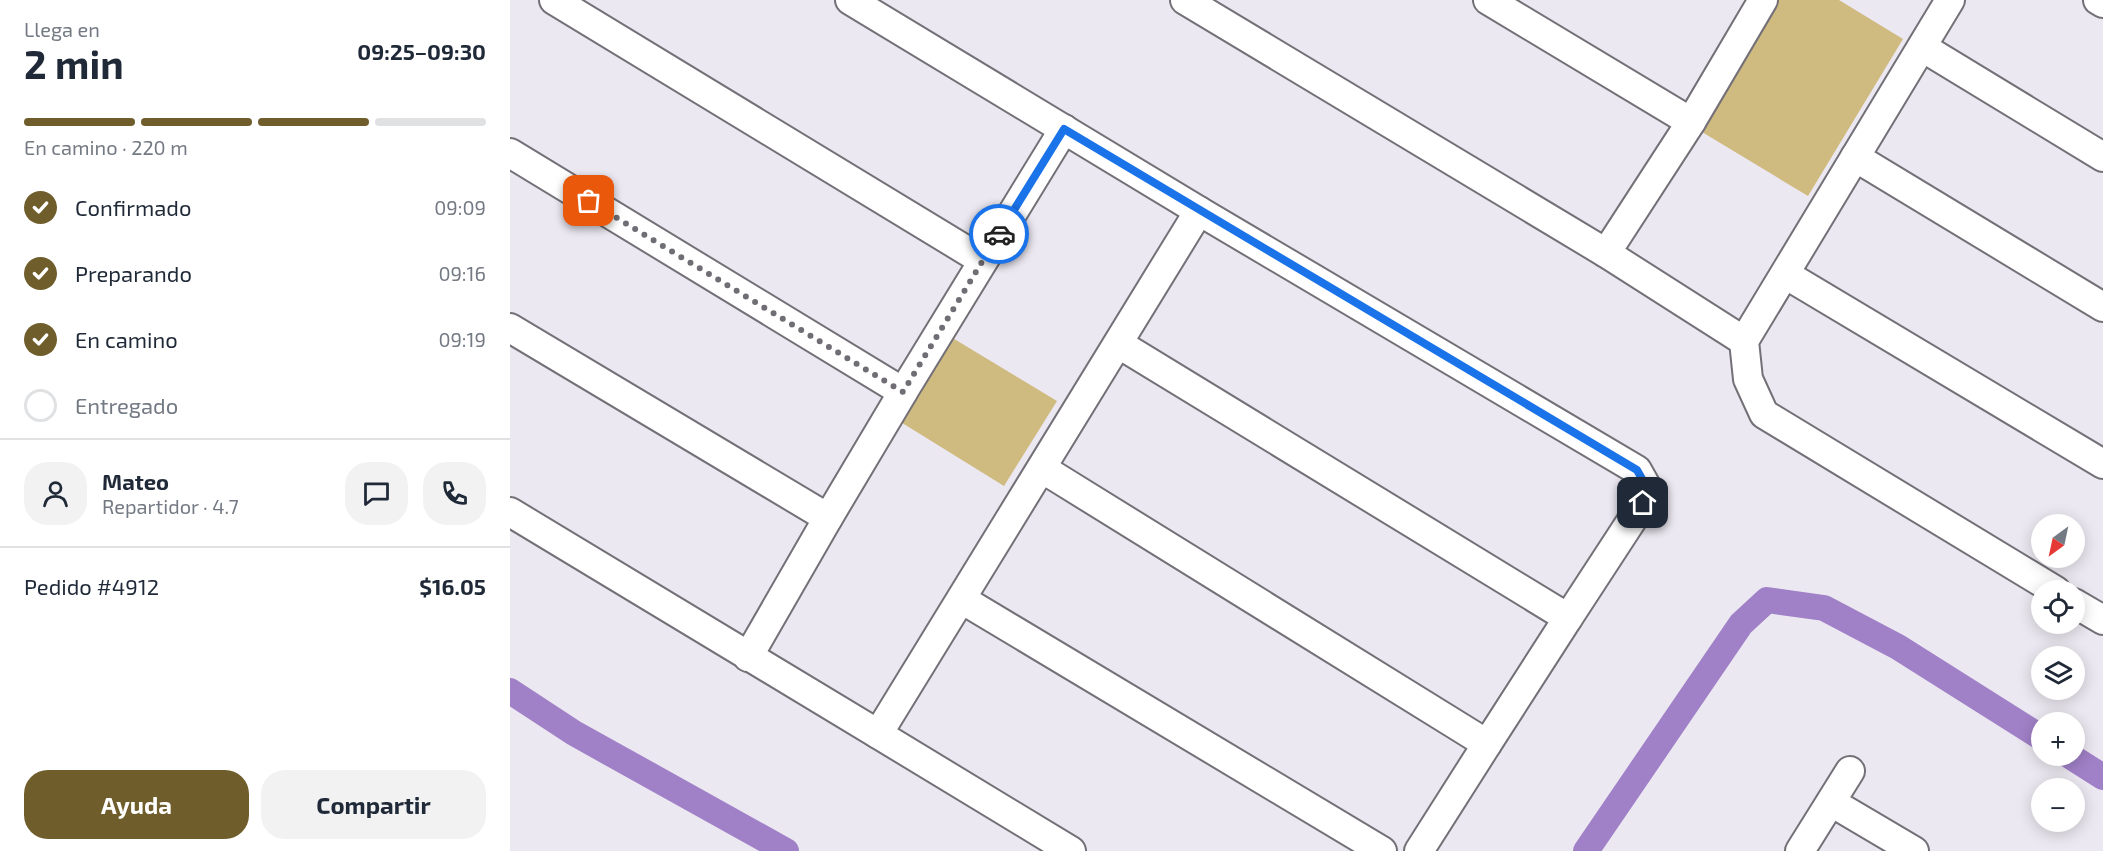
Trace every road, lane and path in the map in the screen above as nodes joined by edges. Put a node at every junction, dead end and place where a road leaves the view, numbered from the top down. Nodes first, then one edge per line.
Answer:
1 (554, 0) edge
2 (850, 0) edge
3 (1185, 0) edge
4 (1488, 0) edge
5 (1763, 0) edge
6 (1950, 0) edge
7 (2098, 0) edge
8 (2103, 3) edge
9 (1922, 47) junction
10 (1691, 122) junction
11 (1064, 129) junction
12 (510, 153) edge
13 (1855, 157) junction
14 (2103, 157) edge
15 (1199, 211) junction
16 (1606, 254) junction
17 (982, 260) junction
18 (1785, 273) junction
19 (2103, 307) edge
20 (510, 328) edge
21 (1744, 341) junction
22 (1119, 344) junction
23 (903, 392) junction
24 (2103, 464) edge
25 (1042, 469) junction
26 (510, 512) edge
27 (828, 518) junction
28 (2037, 580) edge
29 (963, 600) junction
30 (2085, 609) edge
31 (1568, 618) junction
32 (2103, 620) edge
33 (748, 657) junction
34 (879, 734) junction
35 (1486, 744) junction
36 (1850, 771) dead end
37 (1831, 802) junction
38 (1071, 851) edge
39 (1382, 851) edge
40 (1419, 851) edge
41 (1800, 851) edge
42 (1914, 851) edge

1 - 17 street
2 - 11 street
3 - 16 street
4 - 10 street
5 - 10 street
6 - 9 street
7 - 8 street
9 - 13 street
9 - 14 street
10 - 16 street
11 - 15 street
11 - 17 street
12 - 23 street
13 - 18 street
13 - 19 street
15 - 22 street
15 - 31 street
16 - 21 street
17 - 23 street
18 - 21 street
18 - 24 street
20 - 27 street
21 - 28 street
22 - 25 street
22 - 31 street
23 - 27 street
25 - 29 street
25 - 35 street
26 - 33 street
27 - 33 street
29 - 34 street
29 - 39 street
30 - 32 street
31 - 35 street
33 - 34 street
34 - 38 street
35 - 40 street
36 - 37 street
37 - 41 street
37 - 42 street

